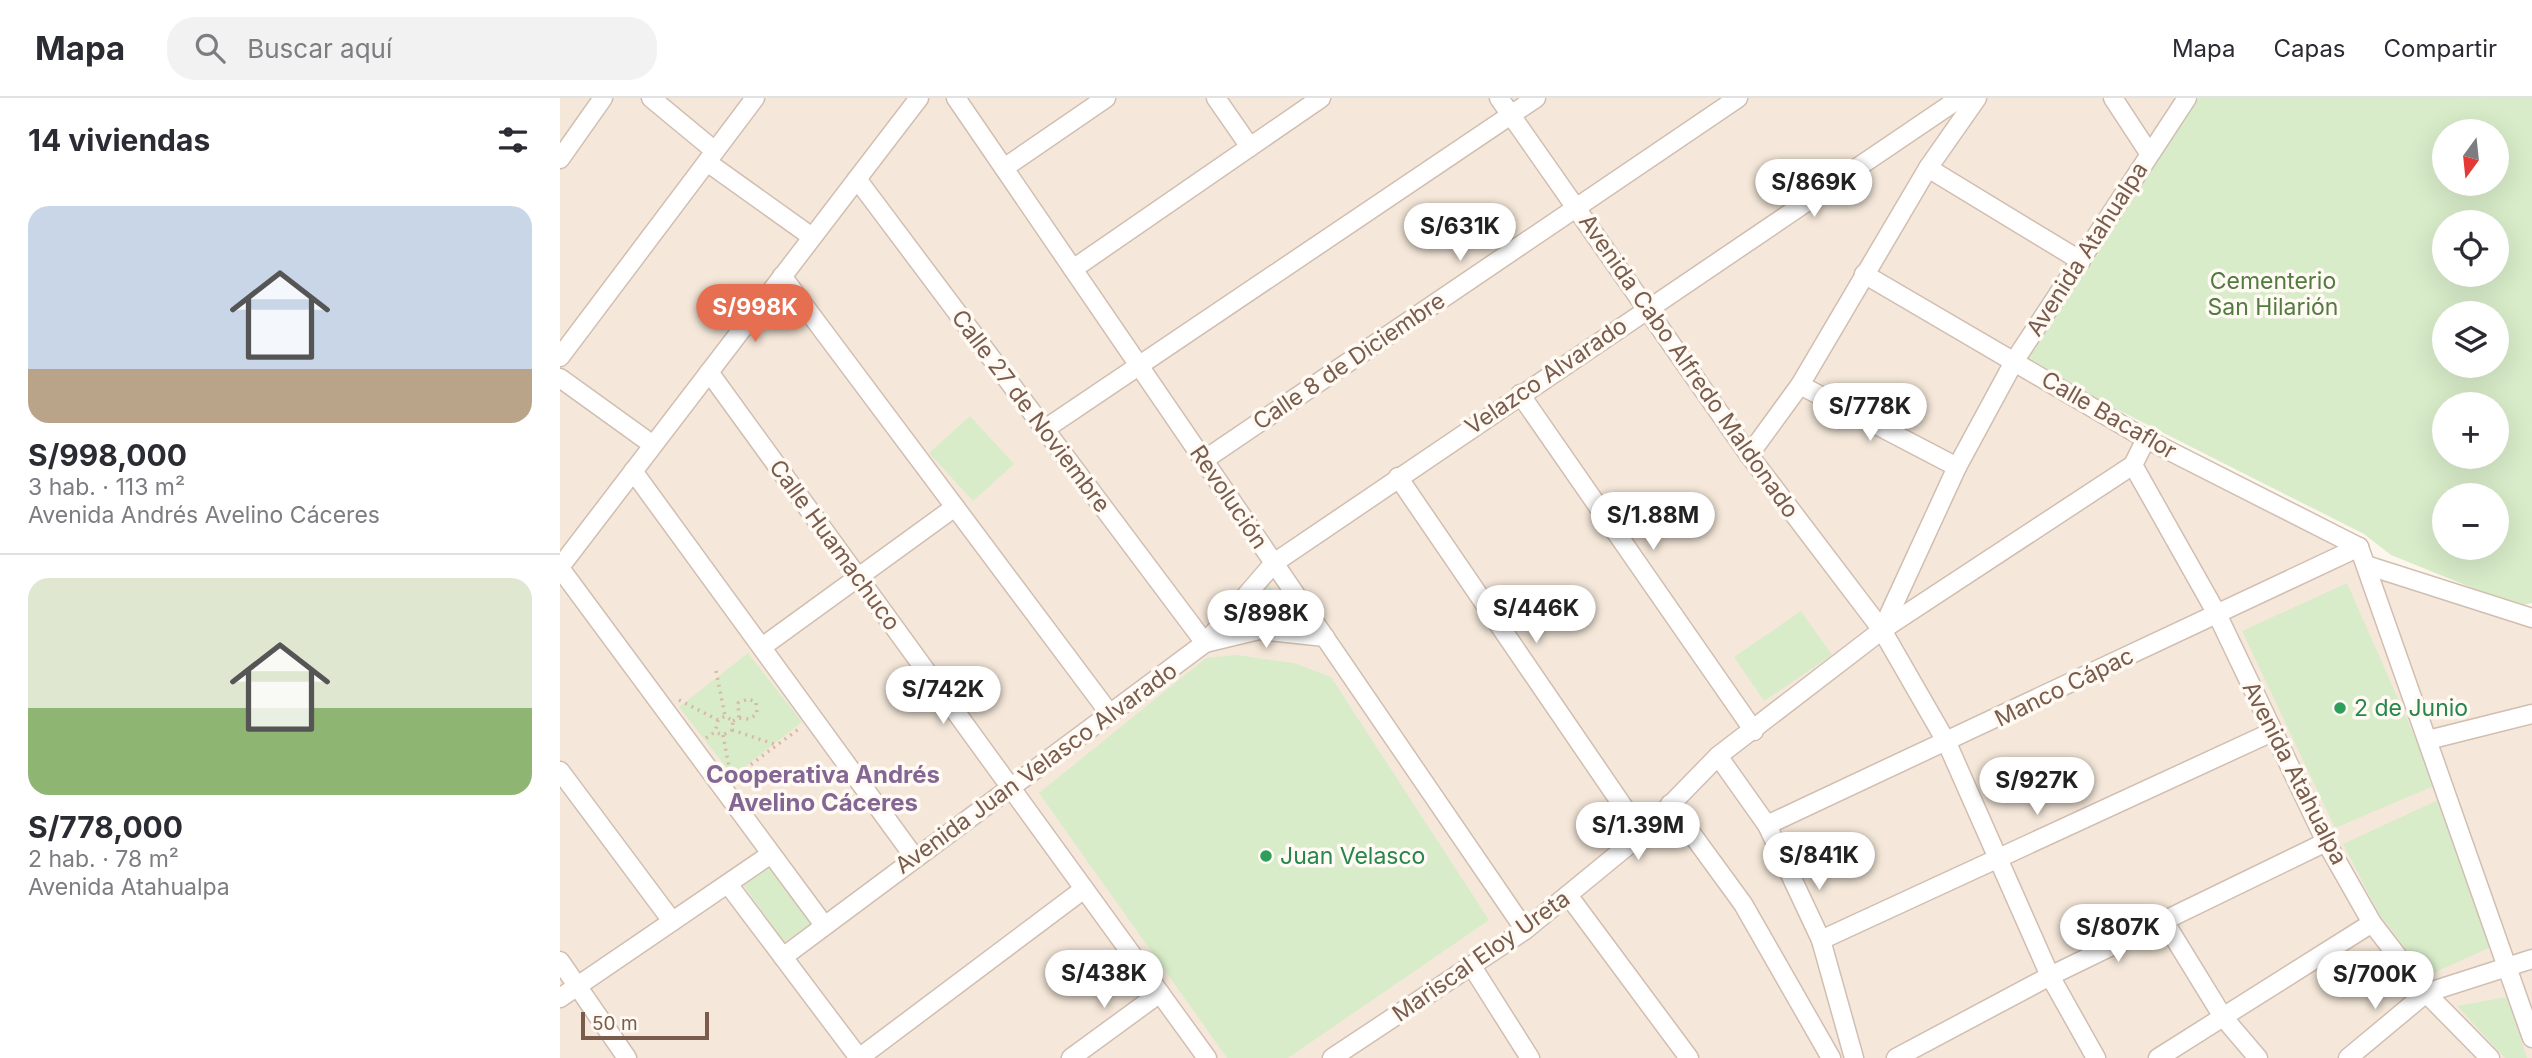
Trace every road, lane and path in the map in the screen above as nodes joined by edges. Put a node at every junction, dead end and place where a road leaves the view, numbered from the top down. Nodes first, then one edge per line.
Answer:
1 (603, 98) edge
2 (651, 98) edge
3 (755, 98) edge
4 (919, 98) edge
5 (956, 98) edge
6 (1106, 98) edge
7 (1216, 98) edge
8 (1321, 98) edge
9 (1499, 98) edge
10 (1536, 98) edge
11 (1738, 98) edge
12 (1960, 98) edge
13 (1977, 98) edge
14 (2113, 98) edge
15 (2187, 98) edge
16 (1511, 115) junction
17 (1250, 147) junction
18 (2149, 153) junction
19 (711, 157) junction
20 (560, 159) edge
21 (1004, 168) junction
22 (1928, 168) junction
23 (857, 179) junction
24 (1576, 208) junction
25 (812, 237) junction
26 (2081, 261) junction
27 (1073, 269) junction
28 (1864, 274) junction
29 (782, 276) junction
30 (1646, 308) junction
31 (560, 357) edge
32 (2015, 360) junction
33 (1140, 364) junction
34 (709, 372) junction
35 (560, 378) edge
36 (1800, 385) junction
37 (1520, 394) junction
38 (1045, 429) junction
39 (2146, 439) junction
40 (653, 445) junction
41 (1749, 455) junction
42 (1204, 460) junction
43 (2133, 465) junction
44 (1957, 467) junction
45 (634, 471) junction
46 (1398, 477) junction
47 (955, 507) junction
48 (2359, 547) junction
49 (1274, 562) junction
50 (2366, 565) junction
51 (560, 568) edge
52 (858, 577) junction
53 (2217, 614) junction
54 (2532, 618) edge
55 (1882, 630) junction
56 (1325, 637) junction
57 (1205, 643) junction
58 (762, 647) junction
59 (716, 671) dead end
60 (677, 699) dead end
61 (1110, 714) junction
62 (2532, 714) edge
63 (726, 716) junction
64 (739, 718) junction
65 (813, 718) junction
66 (718, 720) junction
67 (733, 721) junction
68 (732, 730) junction
69 (715, 732) junction
70 (1754, 732) junction
71 (2272, 732) junction
72 (723, 735) junction
73 (2428, 740) junction
74 (1947, 743) junction
75 (777, 745) junction
76 (692, 747) junction
77 (1718, 756) junction
78 (560, 771) edge
79 (1011, 787) junction
80 (1671, 804) junction
81 (1767, 825) junction
82 (1642, 834) junction
83 (2326, 842) junction
84 (771, 854) junction
85 (1998, 856) junction
86 (915, 858) junction
87 (728, 884) junction
88 (1084, 888) junction
89 (1568, 895) junction
90 (672, 921) junction
91 (2164, 921) junction
92 (2372, 923) junction
93 (824, 925) junction
94 (1525, 930) junction
95 (1821, 940) junction
96 (783, 957) junction
97 (2532, 959) edge
98 (560, 961) edge
99 (2508, 967) junction
100 (1473, 968) junction
101 (2050, 976) junction
102 (578, 986) junction
103 (1160, 993) junction
104 (2426, 993) junction
105 (560, 998) edge
106 (2223, 1017) junction
107 (2532, 1038) edge
108 (627, 1058) edge
109 (859, 1058) edge
110 (1071, 1058) edge
111 (1208, 1058) edge
112 (1332, 1058) edge
113 (1530, 1058) edge
114 (1689, 1058) edge
115 (1831, 1058) edge
116 (1854, 1058) edge
117 (1896, 1058) edge
118 (2096, 1058) edge
119 (2158, 1058) edge
120 (2258, 1058) edge
121 (2348, 1058) edge
122 (2490, 1058) edge

1 - 20 street
2 - 19 street
3 - 19 street
4 - 23 street
5 - 21 street, Revolución
6 - 21 street
7 - 17 street
8 - 17 street
9 - 16 street, Avenida Cabo Alfredo Maldonado
10 - 16 street
11 - 24 street, Calle 8 de Diciembre
12 - 30 street, Velazco Alvarado
13 - 22 street
14 - 18 street
15 - 18 street, Avenida Atahualpa
16 - 24 street, Avenida Cabo Alfredo Maldonado
16 - 33 street
17 - 27 street
18 - 26 street, Avenida Atahualpa
19 - 25 street
19 - 31 street
21 - 27 street, Revolución
22 - 26 street
22 - 28 street
23 - 25 street
23 - 38 street, Calle 27 de Noviembre
24 - 30 street, Avenida Cabo Alfredo Maldonado
24 - 42 street, Calle 8 de Diciembre
25 - 29 street
26 - 32 street, Avenida Atahualpa
27 - 33 street, Revolución
28 - 32 street, Calle Bacaflor
28 - 36 street
29 - 34 street
29 - 47 street
30 - 37 street, Velazco Alvarado
30 - 41 street, Avenida Cabo Alfredo Maldonado
32 - 39 street, Calle Bacaflor
32 - 44 street, Avenida Atahualpa
33 - 38 street
33 - 42 street, Revolución
34 - 40 street
34 - 52 street, Calle Huamachuco
35 - 40 street
36 - 41 street
36 - 44 street
37 - 46 street, Velazco Alvarado
37 - 70 street
38 - 57 street, Calle 27 de Noviembre
39 - 43 street
39 - 48 street, Calle Bacaflor
40 - 45 street
41 - 55 street, Avenida Cabo Alfredo Maldonado
42 - 49 street, Revolución
43 - 53 street, Avenida Atahualpa
43 - 55 street, Mariscal Eloy Ureta
44 - 55 street, Avenida Atahualpa
45 - 51 street
45 - 58 street
46 - 49 street, Velazco Alvarado
46 - 82 street
47 - 52 street
47 - 61 street
48 - 50 street
48 - 53 street, Manco Cápac
49 - 56 street, Revolución
49 - 57 street, Avenida Juan Velasco Alvarado
50 - 54 street
50 - 73 street
51 - 76 street
52 - 58 street
52 - 79 street, Calle Huamachuco
53 - 71 street, Avenida Atahualpa
53 - 74 street, Manco Cápac
55 - 70 street, Mariscal Eloy Ureta
55 - 74 street, Avenida Cabo Alfredo Maldonado
56 - 57 street
56 - 94 street, Revolución
57 - 61 street, Avenida Juan Velasco Alvarado
58 - 65 street
59 - 63 path
60 - 66 path
61 - 79 street, Avenida Juan Velasco Alvarado
62 - 73 street
63 - 66 path
63 - 67 path
64 - 64 path
64 - 67 path
65 - 75 path
65 - 86 street
66 - 69 path
67 - 68 path
68 - 72 path
68 - 75 path
69 - 72 path
69 - 76 path
70 - 77 street, Mariscal Eloy Ureta
71 - 83 street, Avenida Atahualpa
71 - 85 street
72 - 75 path
73 - 99 street
74 - 81 street, Manco Cápac
74 - 85 street, Avenida Cabo Alfredo Maldonado
76 - 84 street
77 - 80 street, Mariscal Eloy Ureta
77 - 81 street
78 - 90 street
79 - 86 street, Avenida Juan Velasco Alvarado
79 - 88 street, Calle Huamachuco
80 - 82 street, Mariscal Eloy Ureta
80 - 115 street
81 - 95 street
82 - 89 street, Mariscal Eloy Ureta
83 - 91 street
83 - 92 street, Avenida Atahualpa
84 - 87 street
84 - 93 street
85 - 95 street
85 - 101 street, Avenida Cabo Alfredo Maldonado
86 - 93 street, Avenida Juan Velasco Alvarado
87 - 90 street
87 - 96 street
88 - 103 street, Calle Huamachuco
88 - 109 street
89 - 94 street, Mariscal Eloy Ureta
89 - 114 street
90 - 102 street
91 - 101 street
91 - 106 street
92 - 104 street, Avenida Atahualpa
92 - 106 street
93 - 96 street, Avenida Juan Velasco Alvarado
94 - 100 street, Mariscal Eloy Ureta
95 - 116 street
96 - 109 street
97 - 99 street
98 - 102 street
99 - 104 street
99 - 107 street
100 - 112 street, Mariscal Eloy Ureta
100 - 113 street
101 - 117 street
101 - 118 street, Avenida Cabo Alfredo Maldonado
102 - 105 street
102 - 108 street
103 - 110 street
103 - 111 street, Calle Huamachuco
104 - 121 street
104 - 122 street, Avenida Atahualpa
106 - 119 street
106 - 120 street

